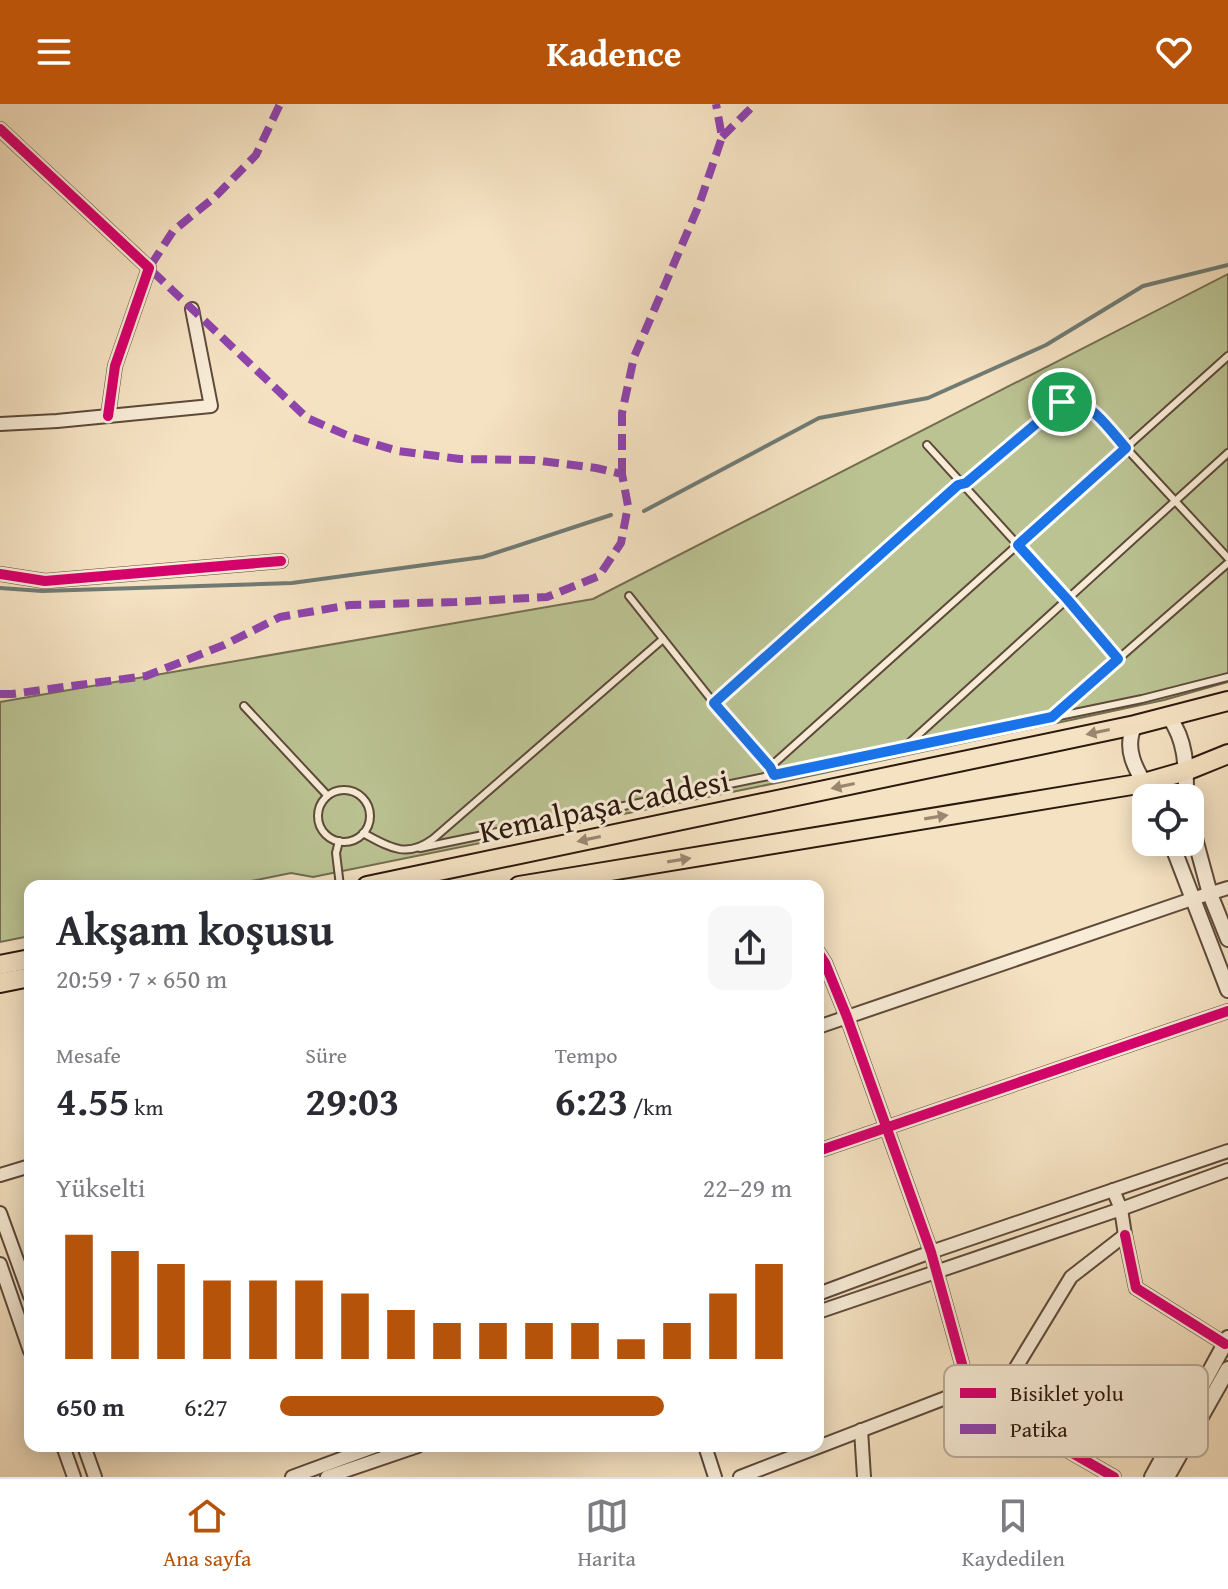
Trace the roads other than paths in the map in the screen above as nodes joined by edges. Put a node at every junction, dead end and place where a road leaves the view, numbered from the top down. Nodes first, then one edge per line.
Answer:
1 (0, 129) edge
2 (192, 309) dead end
3 (1228, 356) edge
4 (108, 416) junction
5 (0, 424) edge
6 (927, 445) dead end
7 (1126, 448) junction
8 (1228, 453) edge
9 (962, 484) junction
10 (1175, 501) junction
11 (1018, 545) junction
12 (281, 561) dead end
13 (1228, 561) edge
14 (0, 574) edge
15 (629, 596) dead end
16 (1067, 599) junction
17 (663, 639) junction
18 (1118, 659) junction
19 (1228, 677) edge
20 (1228, 701) edge
21 (714, 703) junction
22 (244, 706) dead end
23 (1052, 717) junction
24 (1169, 717) junction
25 (1135, 725) junction
26 (904, 748) junction
27 (1228, 754) edge
28 (770, 767) junction
29 (1186, 771) junction
30 (774, 775) junction
31 (1146, 784) edge
32 (1161, 784) edge
33 (1186, 784) edge
34 (1132, 793) edge
35 (327, 795) junction
36 (363, 833) junction
37 (339, 841) junction
38 (420, 848) junction
39 (1176, 856) edge
40 (1200, 856) edge
41 (339, 880) edge
42 (396, 880) edge
43 (573, 880) edge
44 (1228, 888) edge
45 (1210, 894) junction
46 (1192, 899) junction
47 (1228, 939) edge
48 (24, 960) edge
49 (824, 961) edge
50 (0, 965) edge
51 (24, 978) edge
52 (0, 983) edge
53 (1228, 990) edge
54 (1228, 1011) edge
55 (847, 1017) junction
56 (824, 1025) edge
57 (887, 1128) junction
58 (824, 1149) edge
59 (1228, 1151) edge
60 (24, 1168) edge
61 (1228, 1170) edge
62 (0, 1175) edge
63 (1113, 1190) junction
64 (1121, 1209) junction
65 (0, 1213) edge
66 (1125, 1235) junction
67 (931, 1252) junction
68 (0, 1264) edge
69 (937, 1271) junction
70 (24, 1279) edge
71 (824, 1292) edge
72 (824, 1310) edge
73 (24, 1334) edge
74 (1226, 1341) edge
75 (962, 1365) edge
76 (1018, 1365) edge
77 (1228, 1369) edge
78 (1208, 1374) edge
79 (1223, 1388) edge
80 (944, 1398) edge
81 (1208, 1412) edge
82 (861, 1430) junction
83 (824, 1444) edge
84 (65, 1452) edge
85 (86, 1452) edge
86 (365, 1452) edge
87 (391, 1452) edge
88 (707, 1452) edge
89 (804, 1452) edge
90 (1079, 1457) edge
91 (1163, 1457) edge
92 (1180, 1457) edge
93 (347, 1462) edge
94 (74, 1477) edge
95 (95, 1477) edge
96 (292, 1477) edge
97 (327, 1477) edge
98 (715, 1477) edge
99 (740, 1477) edge
100 (864, 1477) edge
101 (1114, 1477) edge
102 (1152, 1477) edge
103 (1167, 1477) edge

1 - 4 street
2 - 4 street
3 - 7 lane
4 - 5 street
6 - 9 lane
7 - 9 lane
7 - 10 lane
7 - 11 lane
8 - 10 lane
9 - 11 lane
9 - 21 lane
10 - 13 lane
10 - 16 lane
11 - 16 lane
11 - 28 lane
12 - 14 street
13 - 18 lane
15 - 17 lane
16 - 18 lane
16 - 26 lane
17 - 21 lane
17 - 38 lane
18 - 23 lane
19 - 23 lane
20 - 24 main road, Kemalpaşa Caddesi
21 - 28 lane
22 - 35 lane
23 - 26 lane
24 - 25 main road, Kemalpaşa Caddesi
24 - 29 street
25 - 31 street
25 -> 42 main road, Kemalpaşa Caddesi
26 - 30 lane
27 - 29 main road, Kemalpaşa Caddesi
28 - 30 lane
29 - 32 main road, Kemalpaşa Caddesi
29 - 33 street
30 - 38 lane
43 -> 34 main road, Kemalpaşa Caddesi
35 - 36 lane
35 - 37 lane
36 - 37 lane
36 - 38 lane
37 - 41 lane
39 - 46 street
40 - 45 street
44 - 45 street
45 - 46 street
45 - 47 street
46 - 53 street
46 - 55 street
48 - 50 main road
49 - 55 street
51 - 52 main road
54 - 57 street
55 - 56 street
55 - 57 street
57 - 58 street
57 - 67 street
59 - 63 street
60 - 62 street
61 - 64 street
63 - 64 street
63 - 67 street
64 - 66 street
64 - 69 street
65 - 70 street
66 - 74 street
66 - 76 street
67 - 69 street
67 - 71 street
68 - 73 street
69 - 72 street
69 - 75 street
74 - 78 street
77 - 79 street
79 - 81 street
80 - 82 street
82 - 83 street
82 - 100 street
84 - 94 street
85 - 95 street
86 - 93 street
87 - 93 street
88 - 98 street
89 - 99 street
90 - 101 street
91 - 102 street
92 - 103 street
93 - 96 street
93 - 97 street

